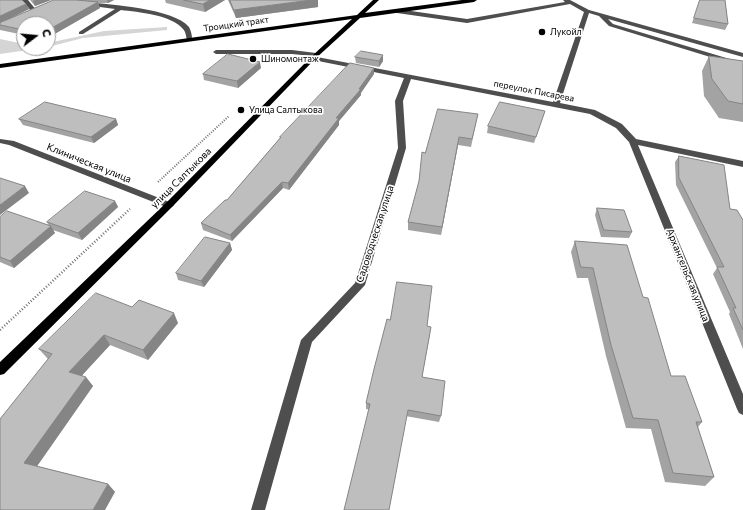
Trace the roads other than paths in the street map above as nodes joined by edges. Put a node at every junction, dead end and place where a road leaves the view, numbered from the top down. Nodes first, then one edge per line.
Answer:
1 (25, 0) edge
2 (376, 0) edge
3 (474, 0) edge
4 (567, 1) edge
5 (82, 3) edge
6 (120, 8) junction
7 (397, 11) junction
8 (587, 11) junction
9 (27, 14) edge
10 (359, 15) junction
11 (601, 15) junction
12 (81, 33) dead end
13 (189, 40) junction
14 (216, 52) dead end
15 (743, 55) edge
16 (315, 57) junction
17 (743, 65) edge
18 (0, 66) edge
19 (408, 77) junction
20 (555, 106) junction
21 (0, 141) edge
22 (633, 141) junction
23 (743, 164) edge
24 (169, 205) junction
25 (0, 370) edge
26 (743, 409) edge
27 (258, 510) edge

1 - 9 street
2 - 10 main road, улица Салтыкова
3 - 7 main road, Троицкий тракт
4 - 7 street
4 - 8 street
5 - 6 street
6 - 12 street
6 - 13 street
7 - 10 main road, Троицкий тракт
8 - 11 street
8 - 20 street
10 - 13 main road, Троицкий тракт
10 - 16 main road, улица Салтыкова
11 - 15 street
11 - 17 street
13 - 18 main road, Троицкий тракт
14 - 16 street, переулок Писарева
16 - 19 street, переулок Писарева
16 - 24 main road, улица Салтыкова
19 - 20 street, переулок Писарева
19 - 27 street, Садоводческая улица
20 - 22 street, переулок Писарева
21 - 24 street, Клиническая улица
22 - 23 street
22 - 26 street, Архангельская улица
24 - 25 main road, улица Салтыкова

